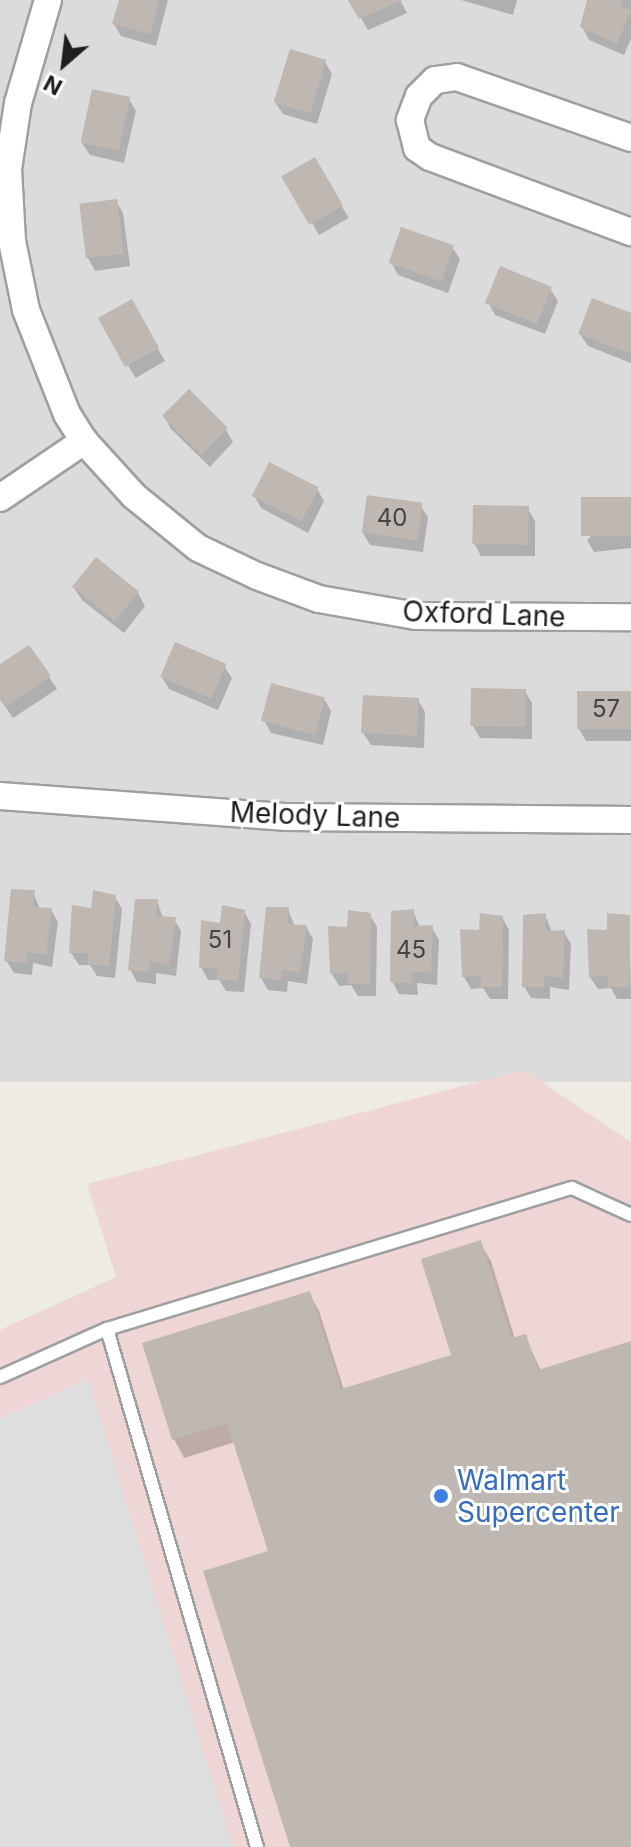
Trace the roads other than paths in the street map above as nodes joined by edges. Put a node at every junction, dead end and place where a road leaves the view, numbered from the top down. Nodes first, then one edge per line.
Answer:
1 (48, 0) edge
2 (631, 138) edge
3 (631, 232) edge
4 (84, 441) junction
5 (0, 498) edge
6 (631, 617) edge
7 (0, 796) edge
8 (631, 820) edge
9 (631, 1215) edge
10 (107, 1329) junction
11 (0, 1377) edge
12 (257, 1847) edge

1 - 4 street, Oxford Lane
2 - 3 street
4 - 5 street
4 - 6 street, Oxford Lane
7 - 8 street, Melody Lane
9 - 10 lane
10 - 11 lane
10 - 12 lane

